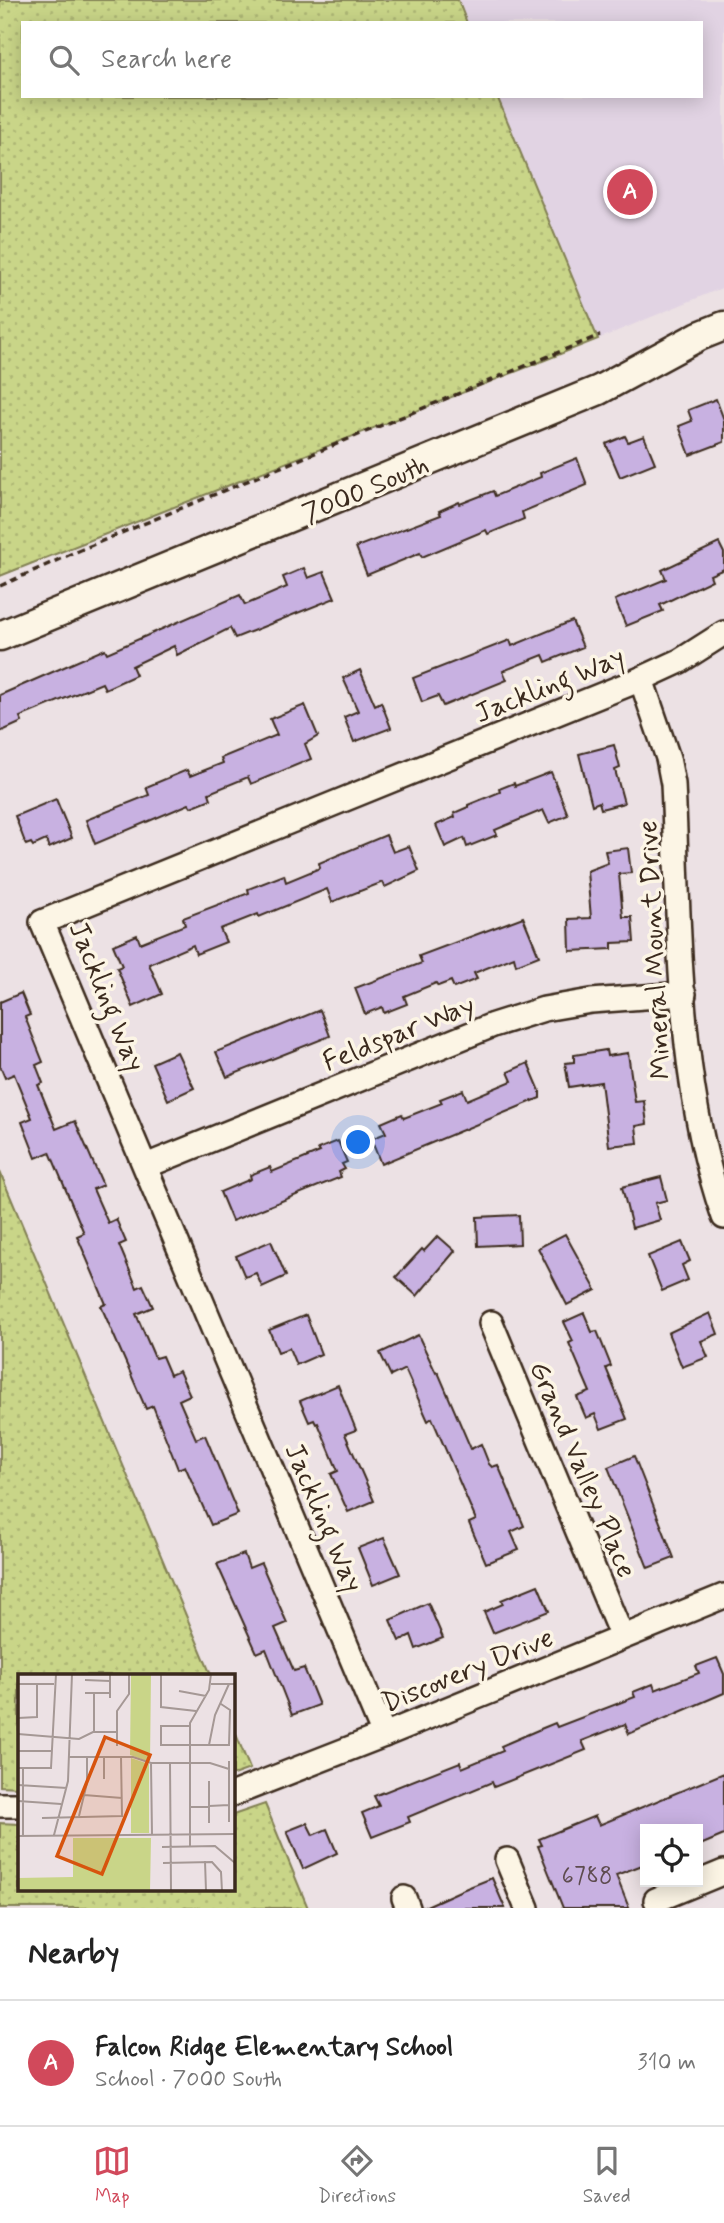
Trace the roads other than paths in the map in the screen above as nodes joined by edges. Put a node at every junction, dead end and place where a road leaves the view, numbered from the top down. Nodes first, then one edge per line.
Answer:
1 (724, 326) edge
2 (724, 633) edge
3 (0, 636) edge
4 (641, 679) junction
5 (684, 994) junction
6 (146, 1166) junction
7 (724, 1217) edge
8 (491, 1323) dead end
9 (724, 1597) edge
10 (622, 1637) junction
11 (384, 1735) junction
12 (234, 1794) edge
13 (0, 1805) edge
14 (18, 1805) edge
15 (507, 1860) dead end
16 (724, 1872) edge
17 (656, 1900) dead end
18 (527, 1908) edge

1 - 3 street, 7000 South
2 - 4 street, Jackling Way
4 - 5 street, Mineral Mount Drive
4 - 6 street, Jackling Way
5 - 6 street, Feldspar Way
5 - 7 street, Mineral Mount Drive
6 - 11 street, Jackling Way
8 - 10 street, Grand Valley Place
9 - 10 street, Discovery Drive
10 - 11 street, Discovery Drive
11 - 12 street, Discovery Drive
13 - 14 street
15 - 18 street
16 - 17 street

